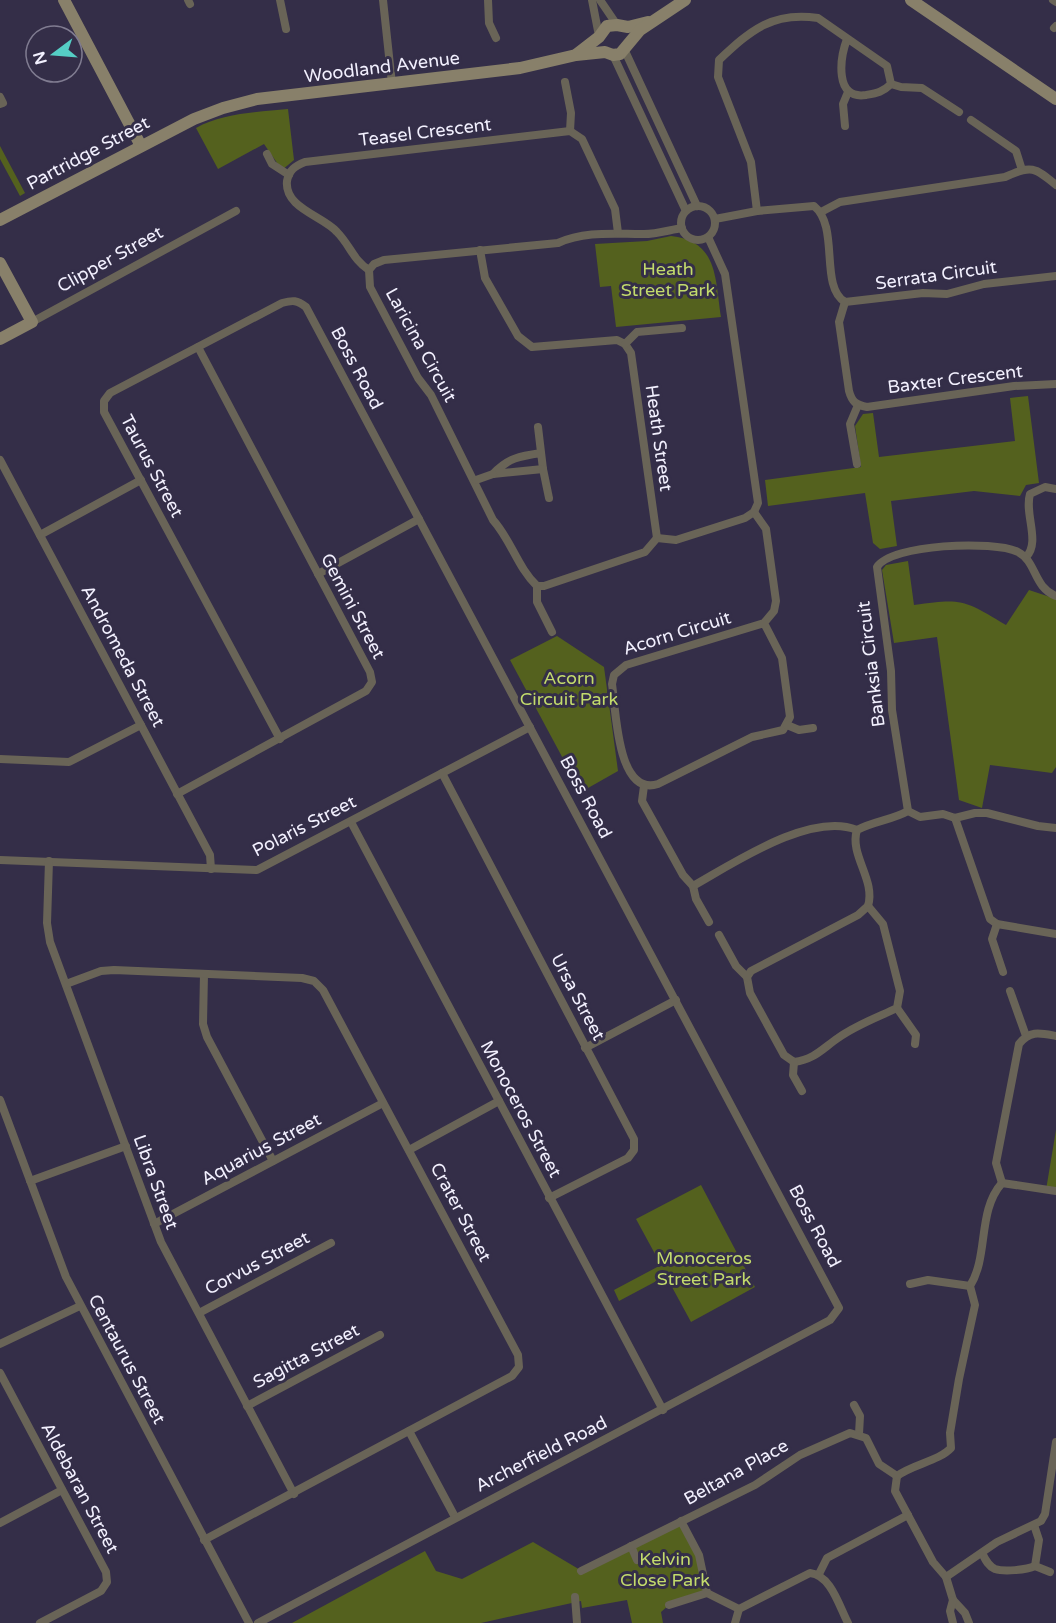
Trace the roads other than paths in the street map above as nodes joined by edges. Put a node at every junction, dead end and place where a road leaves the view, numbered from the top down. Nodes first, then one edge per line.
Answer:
1 (64, 0) edge
2 (280, 0) edge
3 (383, 0) edge
4 (488, 0) edge
5 (592, 0) edge
6 (600, 0) edge
7 (685, 0) edge
8 (911, 0) edge
9 (661, 16) junction
10 (618, 25) junction
11 (286, 29) dead end
12 (599, 36) junction
13 (496, 38) dead end
14 (848, 39) junction
15 (618, 50) junction
16 (576, 55) junction
17 (565, 82) dead end
18 (393, 84) junction
19 (891, 84) junction
20 (848, 92) junction
21 (1056, 99) edge
22 (958, 112) dead end
23 (194, 119) joint
24 (971, 120) dead end
25 (845, 126) dead end
26 (570, 131) junction
27 (141, 146) junction
28 (267, 154) dead end
29 (1022, 170) junction
30 (289, 175) junction
31 (1056, 185) edge
32 (698, 206) junction
33 (236, 211) dead end
34 (686, 211) junction
35 (757, 211) junction
36 (821, 212) junction
37 (715, 219) junction
38 (0, 220) edge
39 (682, 228) junction
40 (618, 233) junction
41 (708, 237) junction
42 (480, 250) junction
43 (0, 263) edge
44 (369, 270) junction
45 (1056, 276) edge
46 (298, 301) joint
47 (845, 302) junction
48 (32, 322) junction
49 (682, 328) dead end
50 (0, 339) edge
51 (625, 344) junction
52 (198, 347) junction
53 (1056, 384) edge
54 (858, 405) junction
55 (538, 427) dead end
56 (541, 453) junction
57 (0, 460) edge
58 (857, 464) dead end
59 (543, 469) junction
60 (494, 474) junction
61 (141, 480) junction
62 (476, 480) junction
63 (1056, 489) edge
64 (549, 498) dead end
65 (754, 512) junction
66 (419, 519) junction
67 (39, 535) junction
68 (657, 538) junction
69 (1026, 557) junction
70 (318, 574) junction
71 (537, 586) junction
72 (1056, 596) edge
73 (764, 623) junction
74 (552, 632) dead end
75 (141, 725) junction
76 (787, 725) junction
77 (530, 727) junction
78 (813, 728) dead end
79 (279, 739) junction
80 (0, 759) edge
81 (442, 774) junction
82 (644, 786) junction
83 (177, 794) junction
84 (908, 811) junction
85 (955, 818) junction
86 (351, 822) junction
87 (1056, 828) edge
88 (857, 830) junction
89 (0, 860) edge
90 (49, 861) junction
91 (211, 869) junction
92 (693, 886) junction
93 (868, 906) junction
94 (709, 922) dead end
95 (997, 924) junction
96 (719, 934) dead end
97 (1056, 934) edge
98 (1003, 972) dead end
99 (204, 974) junction
100 (747, 977) junction
101 (66, 984) junction
102 (1010, 991) dead end
103 (676, 1000) junction
104 (897, 1008) junction
105 (1026, 1036) junction
106 (1056, 1036) edge
107 (915, 1044) dead end
108 (585, 1048) junction
109 (794, 1062) junction
110 (802, 1091) dead end
111 (0, 1100) edge
112 (499, 1101) junction
113 (383, 1102) junction
114 (126, 1146) junction
115 (409, 1150) junction
116 (273, 1161) junction
117 (30, 1182) junction
118 (1002, 1183) junction
119 (1056, 1191) edge
120 (549, 1198) junction
121 (154, 1224) junction
122 (331, 1243) dead end
123 (910, 1284) dead end
124 (970, 1286) junction
125 (80, 1306) junction
126 (838, 1312) joint
127 (199, 1313) junction
128 (380, 1335) dead end
129 (0, 1344) edge
130 (0, 1373) edge
131 (855, 1405) dead end
132 (247, 1406) junction
133 (663, 1410) junction
134 (409, 1431) junction
135 (859, 1434) junction
136 (1056, 1442) edge
137 (897, 1476) junction
138 (62, 1490) junction
139 (294, 1494) junction
140 (908, 1515) junction
141 (456, 1517) junction
142 (681, 1521) junction
143 (0, 1524) edge
144 (1034, 1525) junction
145 (204, 1540) junction
146 (631, 1546) junction
147 (982, 1553) junction
148 (638, 1560) dead end
149 (1035, 1566) junction
150 (582, 1571) dead end
151 (1050, 1572) dead end
152 (819, 1574) junction
153 (946, 1577) junction
154 (707, 1593) junction
155 (575, 1597) dead end
156 (953, 1600) junction
157 (669, 1605) dead end
158 (739, 1609) junction
159 (40, 1623) edge
160 (249, 1623) edge
161 (258, 1623) edge
162 (577, 1623) edge
163 (735, 1623) edge
164 (848, 1623) edge
165 (954, 1623) edge
166 (969, 1623) edge

1 - 27 street
2 - 11 street
3 - 18 street
4 - 13 street
5 - 12 street
6 - 10 street
7 - 9 street, Woodland Avenue
8 - 21 street
9 - 10 street, Woodland Avenue
9 - 15 street, Woodland Avenue
10 - 12 street, Woodland Avenue
10 - 15 street
12 - 15 street
12 - 16 street, Woodland Avenue
14 - 19 street
14 - 20 street
14 - 35 street
15 - 16 street, Woodland Avenue
15 - 32 street
15 - 34 street
16 - 18 street, Woodland Avenue
17 - 26 street
18 - 23 street, Woodland Avenue
19 - 20 street
19 - 22 street
20 - 25 street
23 - 27 street, Partridge Street
24 - 29 street
26 - 30 street, Teasel Crescent
26 - 40 street
27 - 38 street, Partridge Street
28 - 30 street
29 - 31 street
29 - 36 street
30 - 44 street
32 - 34 street
32 - 37 street
33 - 48 street, Clipper Street
34 - 39 street
35 - 36 street
35 - 37 street
36 - 47 street
37 - 41 street
39 - 40 street, Laricina Circuit
39 - 41 street
40 - 42 street, Laricina Circuit
41 - 65 street
42 - 44 street, Laricina Circuit
42 - 51 street
43 - 48 street
44 - 62 street, Laricina Circuit
45 - 47 street, Serrata Circuit
46 - 52 street, Taurus Street
46 - 66 street, Boss Road
47 - 54 street
48 - 50 street, Clipper Street
49 - 51 street
51 - 68 street, Heath Street
52 - 61 street, Taurus Street
52 - 70 street, Gemini Street
53 - 54 street, Baxter Crescent
54 - 58 street
55 - 56 street
56 - 59 street
56 - 60 street
57 - 67 street, Andromeda Street
59 - 60 street
59 - 64 street
60 - 62 street
61 - 67 street
61 - 79 street, Taurus Street
62 - 71 street, Laricina Circuit
63 - 69 street
65 - 68 street
65 - 73 street
66 - 70 street
66 - 77 street, Boss Road
67 - 75 street, Andromeda Street
68 - 71 street
69 - 72 street
69 - 84 street, Banksia Circuit
70 - 79 street, Gemini Street
71 - 74 street, Laricina Circuit
73 - 76 street
73 - 82 street, Acorn Circuit
75 - 80 street
75 - 83 street, Andromeda Street
76 - 78 street
76 - 82 street
77 - 81 street, Polaris Street
77 - 103 street, Boss Road
79 - 83 street, Gemini Street
81 - 86 street, Polaris Street
81 - 108 street, Ursa Street
82 - 92 street, Acorn Circuit
83 - 91 street, Andromeda Street
84 - 85 street
84 - 88 street
85 - 87 street
85 - 95 street
86 - 91 street, Polaris Street
86 - 112 street, Monoceros Street
88 - 92 street
88 - 93 street
89 - 90 street, Polaris Street
90 - 91 street, Polaris Street
90 - 101 street, Libra Street
92 - 94 street, Acorn Circuit
93 - 100 street
93 - 104 street
95 - 97 street
95 - 98 street
96 - 100 street
99 - 101 street, Crater Street
99 - 113 street, Crater Street
99 - 116 street
100 - 109 street
101 - 114 street, Libra Street
102 - 105 street
103 - 108 street
103 - 126 street, Boss Road
104 - 107 street
104 - 109 street
105 - 106 street
105 - 118 street
108 - 120 street, Ursa Street
109 - 110 street
111 - 117 street, Centaurus Street
112 - 115 street
112 - 120 street, Monoceros Street
113 - 115 street, Crater Street
113 - 116 street, Aquarius Street
114 - 117 street
114 - 121 street, Libra Street
115 - 134 street, Crater Street
116 - 121 street, Aquarius Street
117 - 125 street, Centaurus Street
118 - 119 street
118 - 124 street
120 - 133 street, Monoceros Street
121 - 127 street, Libra Street
122 - 127 street, Corvus Street
123 - 124 street
124 - 137 street
125 - 129 street
125 - 145 street, Centaurus Street
126 - 133 street, Archerfield Road
127 - 132 street, Libra Street
128 - 132 street, Sagitta Street
130 - 138 street, Aldebaran Street
131 - 135 street
132 - 139 street, Libra Street
133 - 141 street, Archerfield Road
134 - 139 street, Crater Street
134 - 141 street
135 - 137 street
135 - 142 street, Beltana Place
136 - 144 street
137 - 140 street
138 - 143 street
138 - 159 street, Aldebaran Street
139 - 145 street, Crater Street
140 - 152 street
140 - 153 street
141 - 161 street, Archerfield Road
142 - 146 street, Beltana Place
142 - 154 street
144 - 147 street
144 - 149 street
145 - 160 street, Centaurus Street
146 - 148 street
146 - 150 street, Beltana Place
147 - 149 street
147 - 153 street
149 - 151 street
152 - 158 street
152 - 164 street
153 - 156 street
154 - 157 street
154 - 158 street
155 - 162 street
156 - 165 street
156 - 166 street
158 - 163 street

